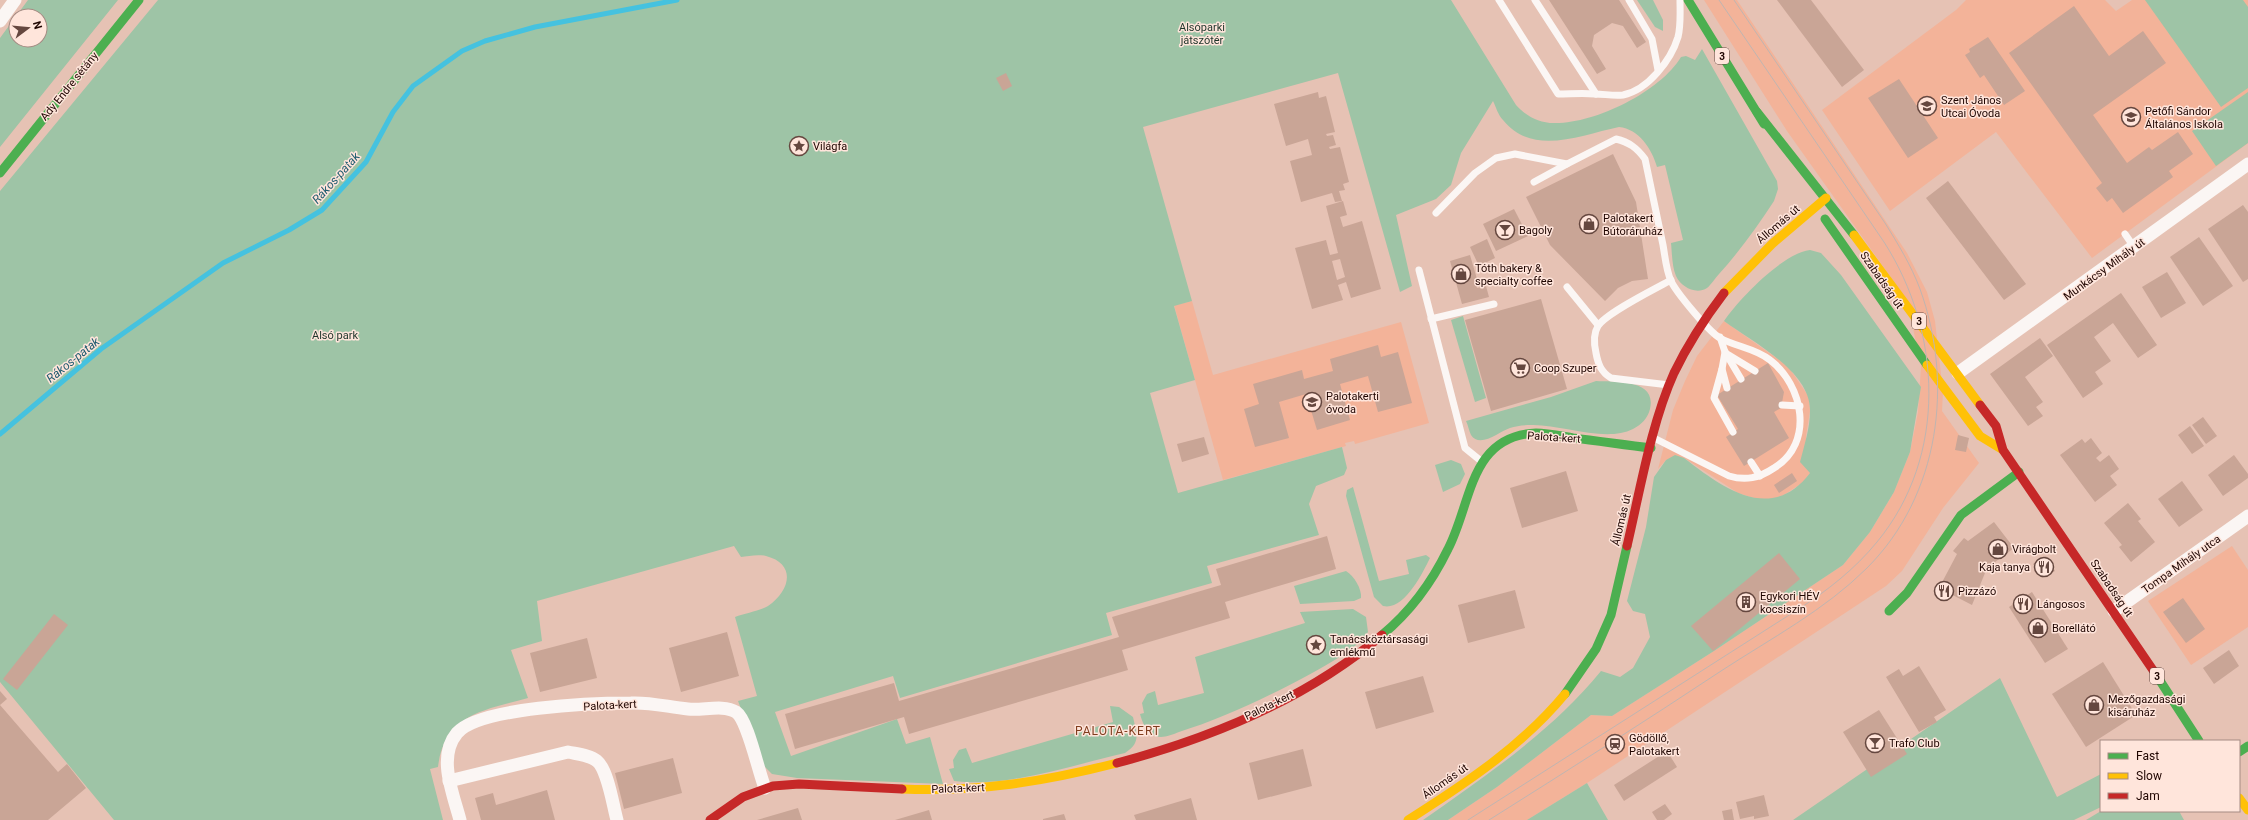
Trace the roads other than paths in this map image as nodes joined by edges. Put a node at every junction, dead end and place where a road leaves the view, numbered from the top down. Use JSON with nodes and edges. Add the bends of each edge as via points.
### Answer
{"nodes":[{"id":1,"x":15,"y":0,"type":"edge"},
{"id":2,"x":139,"y":0,"type":"edge"},
{"id":3,"x":1499,"y":0,"type":"edge"},
{"id":4,"x":1535,"y":0,"type":"edge"},
{"id":5,"x":1628,"y":0,"type":"edge"},
{"id":6,"x":1680,"y":0,"type":"edge"},
{"id":7,"x":1688,"y":0,"type":"edge"},
{"id":8,"x":0,"y":21,"type":"edge"},
{"id":9,"x":1658,"y":70,"type":"junction"},
{"id":10,"x":1596,"y":94,"type":"junction"},
{"id":11,"x":1757,"y":112,"type":"junction"},
{"id":12,"x":1567,"y":164,"type":"junction"},
{"id":13,"x":2248,"y":164,"type":"edge"},
{"id":14,"x":0,"y":173,"type":"edge"},
{"id":15,"x":1534,"y":182,"type":"dead end"},
{"id":16,"x":1803,"y":186,"type":"dead end"},
{"id":17,"x":1826,"y":198,"type":"junction"},
{"id":18,"x":1814,"y":203,"type":"junction"},
{"id":19,"x":1436,"y":213,"type":"dead end"},
{"id":20,"x":2125,"y":234,"type":"dead end"},
{"id":21,"x":2134,"y":247,"type":"junction"},
{"id":22,"x":1419,"y":270,"type":"dead end"},
{"id":23,"x":1670,"y":280,"type":"junction"},
{"id":24,"x":1567,"y":287,"type":"dead end"},
{"id":25,"x":1494,"y":304,"type":"dead end"},
{"id":26,"x":1431,"y":319,"type":"junction"},
{"id":27,"x":1702,"y":320,"type":"junction"},
{"id":28,"x":1598,"y":325,"type":"junction"},
{"id":29,"x":1720,"y":337,"type":"junction"},
{"id":30,"x":1725,"y":352,"type":"junction"},
{"id":31,"x":1722,"y":368,"type":"junction"},
{"id":32,"x":1755,"y":371,"type":"dead end"},
{"id":33,"x":1958,"y":373,"type":"junction"},
{"id":34,"x":1742,"y":380,"type":"dead end"},
{"id":35,"x":1669,"y":385,"type":"junction"},
{"id":36,"x":1727,"y":388,"type":"dead end"},
{"id":37,"x":1782,"y":405,"type":"dead end"},
{"id":38,"x":1800,"y":406,"type":"junction"},
{"id":39,"x":1734,"y":430,"type":"dead end"},
{"id":40,"x":1654,"y":438,"type":"junction"},
{"id":41,"x":1650,"y":448,"type":"junction"},
{"id":42,"x":2003,"y":450,"type":"junction"},
{"id":43,"x":1481,"y":461,"type":"junction"},
{"id":44,"x":1751,"y":462,"type":"dead end"},
{"id":45,"x":2019,"y":472,"type":"junction"},
{"id":46,"x":1760,"y":476,"type":"junction"},
{"id":47,"x":2248,"y":516,"type":"edge"},
{"id":48,"x":1889,"y":611,"type":"dead end"},
{"id":49,"x":2114,"y":611,"type":"junction"},
{"id":50,"x":2198,"y":740,"type":"edge"},
{"id":51,"x":449,"y":781,"type":"junction"},
{"id":52,"x":765,"y":788,"type":"junction"},
{"id":53,"x":2240,"y":799,"type":"edge"},
{"id":54,"x":2248,"y":810,"type":"edge"},
{"id":55,"x":460,"y":820,"type":"edge"},
{"id":56,"x":617,"y":820,"type":"edge"},
{"id":57,"x":710,"y":820,"type":"edge"},
{"id":58,"x":1408,"y":820,"type":"edge"}],
"edges":[{"from":1,"to":8,"type":"street"},
{"from":2,"to":14,"type":"main road","name":"Ady Endre sétány"},
{"from":3,"to":10,"type":"lane","via":[[1558,94]]},
{"from":4,"to":10,"type":"lane"},
{"from":5,"to":9,"type":"lane","via":[[1652,39]]},
{"from":6,"to":9,"type":"lane","via":[[1678,36],[1671,52]]},
{"from":7,"to":11,"type":"main road","name":"Szabadság út","number":"3"},
{"from":9,"to":10,"type":"lane","via":[[1649,81],[1636,90],[1622,95]]},
{"from":11,"to":16,"type":"main road","name":"Szabadság út","number":"3"},
{"from":11,"to":17,"type":"main road","name":"Szabadság út","number":"3"},
{"from":12,"to":15,"type":"lane"},
{"from":12,"to":19,"type":"lane","via":[[1515,154],[1496,158],[1475,173]]},
{"from":12,"to":23,"type":"lane","via":[[1616,139],[1627,142],[1638,150],[1644,159]]},
{"from":13,"to":21,"type":"street","name":"Munkácsy Mihály út"},
{"from":17,"to":18,"type":"main road","name":"Állomás út"},
{"from":17,"to":33,"type":"main road","name":"Szabadság út","number":"3"},
{"from":18,"to":27,"type":"main road","name":"Állomás út","via":[[1744,271]]},
{"from":18,"to":42,"type":"main road","name":"Szabadság út","number":"3","via":[[1929,368],[1980,436]]},
{"from":20,"to":21,"type":"lane"},
{"from":21,"to":33,"type":"street","name":"Munkácsy Mihály út"},
{"from":22,"to":26,"type":"lane"},
{"from":23,"to":27,"type":"lane"},
{"from":23,"to":28,"type":"lane","via":[[1611,314]]},
{"from":24,"to":28,"type":"lane"},
{"from":25,"to":26,"type":"lane"},
{"from":26,"to":43,"type":"lane","via":[[1465,448]]},
{"from":27,"to":29,"type":"lane"},
{"from":27,"to":35,"type":"main road","name":"Állomás út","via":[[1686,346]]},
{"from":28,"to":35,"type":"lane","via":[[1594,336],[1596,353],[1598,364],[1604,373],[1611,378]]},
{"from":29,"to":30,"type":"lane"},
{"from":29,"to":38,"type":"lane","via":[[1769,358],[1782,370]]},
{"from":30,"to":31,"type":"lane"},
{"from":30,"to":32,"type":"lane"},
{"from":30,"to":34,"type":"lane"},
{"from":31,"to":36,"type":"lane"},
{"from":31,"to":39,"type":"lane","via":[[1714,398]]},
{"from":33,"to":42,"type":"main road","name":"Szabadság út","number":"3","via":[[1996,426]]},
{"from":35,"to":40,"type":"main road","name":"Állomás út"},
{"from":37,"to":38,"type":"lane"},
{"from":38,"to":46,"type":"lane","via":[[1801,420],[1793,449],[1786,460]]},
{"from":40,"to":41,"type":"main road","name":"Állomás út"},
{"from":40,"to":46,"type":"lane","via":[[1729,476],[1745,480]]},
{"from":41,"to":43,"type":"main road","name":"Palota-kert","via":[[1564,436],[1529,434],[1498,443]]},
{"from":41,"to":58,"type":"main road","name":"Állomás út","via":[[1611,614],[1587,664],[1563,698],[1543,719],[1452,792]]},
{"from":42,"to":45,"type":"main road","name":"Szabadság út","number":"3"},
{"from":43,"to":52,"type":"main road","name":"Palota-kert","via":[[1447,553],[1436,573],[1388,630],[1345,665],[1320,681],[1225,726],[1120,762],[1007,786],[928,789],[792,785]]},
{"from":44,"to":46,"type":"lane"},
{"from":45,"to":48,"type":"main road","via":[[1961,515],[1908,593]]},
{"from":45,"to":49,"type":"main road","name":"Szabadság út","number":"3"},
{"from":47,"to":49,"type":"street","name":"Tompa Mihály utca"},
{"from":49,"to":50,"type":"main road","name":"Szabadság út","number":"3"},
{"from":51,"to":52,"type":"street","name":"Palota-kert","via":[[448,749],[457,733],[472,721],[504,713],[631,703],[688,709],[718,708],[736,712],[745,726]]},
{"from":51,"to":55,"type":"street","name":"Palota-kert"},
{"from":51,"to":56,"type":"street","via":[[568,752],[583,755],[598,761],[605,775]]},
{"from":52,"to":57,"type":"main road","name":"Palota-kert","via":[[746,795]]},
{"from":53,"to":54,"type":"main road"}]}
